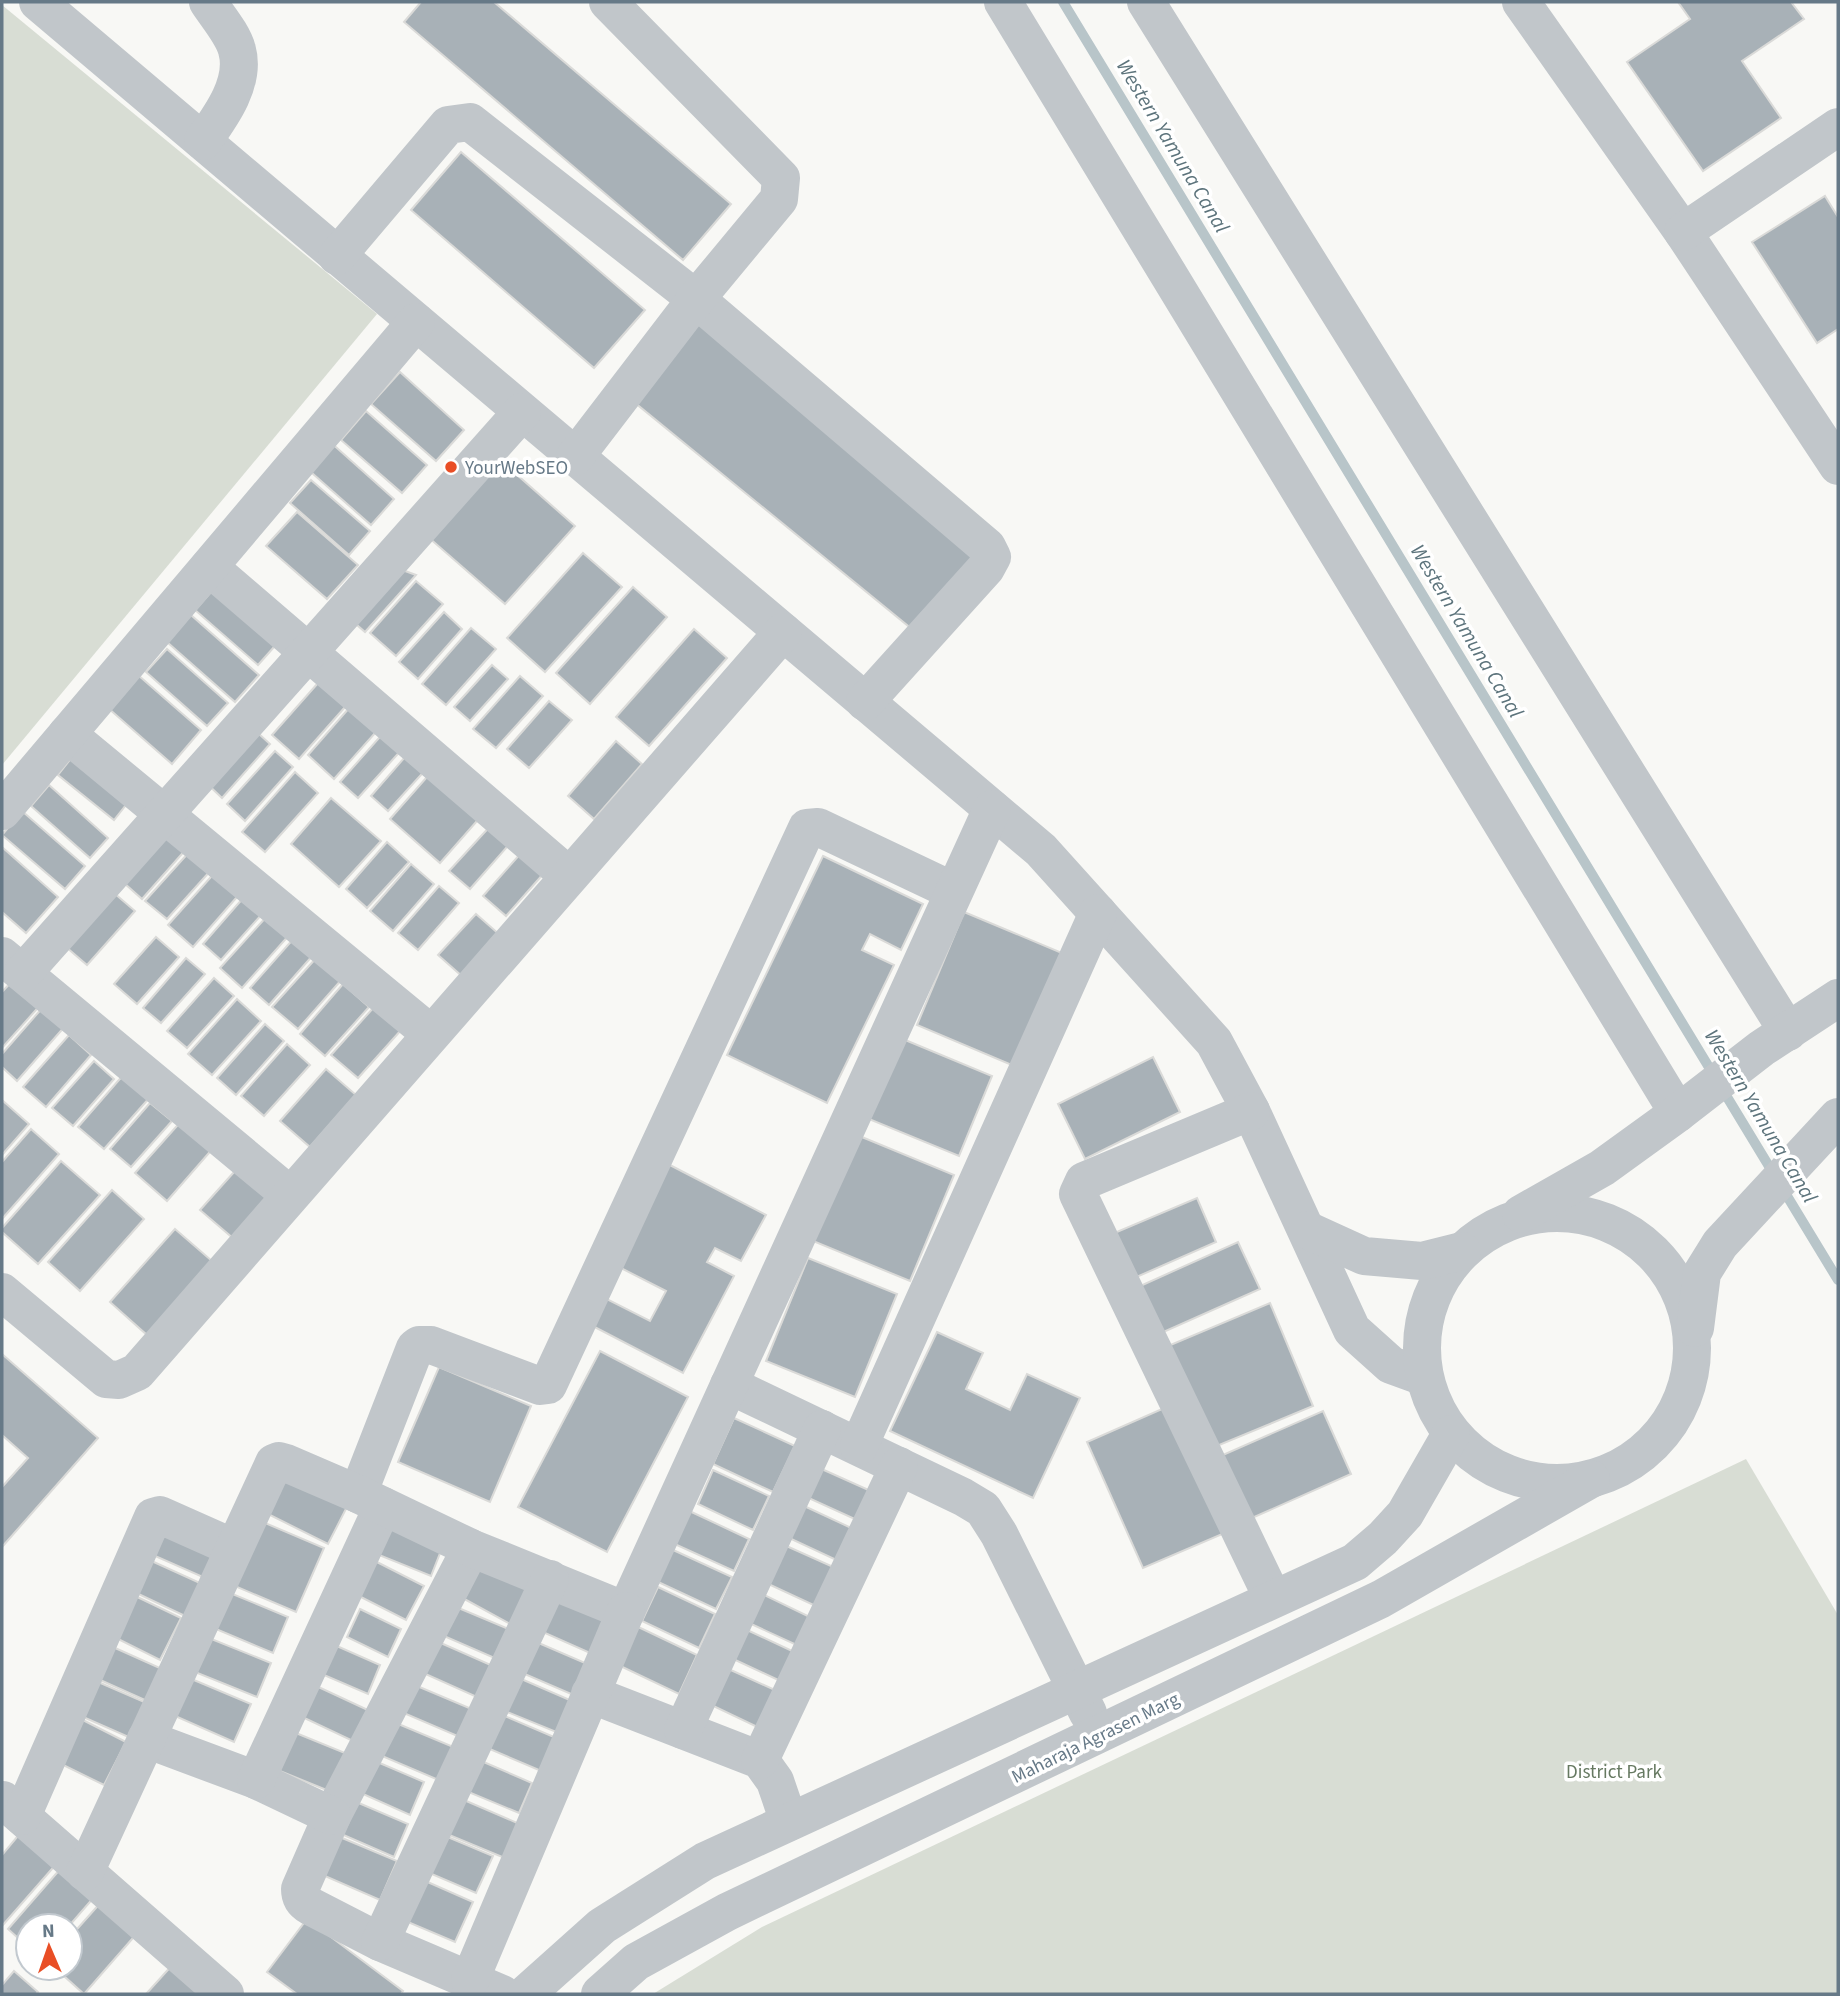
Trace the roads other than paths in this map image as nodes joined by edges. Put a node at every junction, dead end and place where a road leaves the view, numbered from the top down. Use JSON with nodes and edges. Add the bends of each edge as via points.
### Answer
{"nodes":[{"id":1,"x":38,"y":2,"type":"edge"},
{"id":2,"x":208,"y":2,"type":"edge"},
{"id":3,"x":608,"y":2,"type":"edge"},
{"id":4,"x":1003,"y":2,"type":"edge"},
{"id":5,"x":1146,"y":2,"type":"edge"},
{"id":6,"x":1521,"y":2,"type":"edge"},
{"id":7,"x":1838,"y":127,"type":"edge"},
{"id":8,"x":203,"y":141,"type":"junction"},
{"id":9,"x":1683,"y":232,"type":"junction"},
{"id":10,"x":337,"y":256,"type":"junction"},
{"id":11,"x":696,"y":299,"type":"junction"},
{"id":12,"x":416,"y":322,"type":"junction"},
{"id":13,"x":522,"y":412,"type":"junction"},
{"id":14,"x":575,"y":457,"type":"junction"},
{"id":15,"x":1838,"y":466,"type":"edge"},
{"id":16,"x":209,"y":567,"type":"junction"},
{"id":17,"x":782,"y":632,"type":"junction"},
{"id":18,"x":308,"y":652,"type":"junction"},
{"id":19,"x":866,"y":702,"type":"junction"},
{"id":20,"x":67,"y":734,"type":"junction"},
{"id":21,"x":992,"y":809,"type":"junction"},
{"id":22,"x":2,"y":811,"type":"edge"},
{"id":23,"x":163,"y":816,"type":"junction"},
{"id":24,"x":569,"y":876,"type":"junction"},
{"id":25,"x":953,"y":891,"type":"junction"},
{"id":26,"x":1098,"y":913,"type":"junction"},
{"id":27,"x":12,"y":965,"type":"edge"},
{"id":28,"x":1838,"y":998,"type":"edge"},
{"id":29,"x":431,"y":1034,"type":"junction"},
{"id":30,"x":1775,"y":1040,"type":"junction"},
{"id":31,"x":1251,"y":1111,"type":"junction"},
{"id":32,"x":1678,"y":1114,"type":"junction"},
{"id":33,"x":1838,"y":1117,"type":"edge"},
{"id":34,"x":290,"y":1195,"type":"junction"},
{"id":35,"x":1510,"y":1221,"type":"junction"},
{"id":36,"x":1307,"y":1230,"type":"junction"},
{"id":37,"x":1462,"y":1251,"type":"junction"},
{"id":38,"x":2,"y":1292,"type":"edge"},
{"id":39,"x":1693,"y":1345,"type":"junction"},
{"id":40,"x":1424,"y":1377,"type":"junction"},
{"id":41,"x":729,"y":1385,"type":"junction"},
{"id":42,"x":822,"y":1429,"type":"junction"},
{"id":43,"x":1451,"y":1434,"type":"junction"},
{"id":44,"x":859,"y":1446,"type":"junction"},
{"id":45,"x":899,"y":1466,"type":"junction"},
{"id":46,"x":1591,"y":1479,"type":"junction"},
{"id":47,"x":370,"y":1500,"type":"junction"},
{"id":48,"x":234,"y":1548,"type":"junction"},
{"id":49,"x":471,"y":1548,"type":"junction"},
{"id":50,"x":550,"y":1579,"type":"junction"},
{"id":51,"x":1273,"y":1600,"type":"junction"},
{"id":52,"x":626,"y":1611,"type":"junction"},
{"id":53,"x":1077,"y":1690,"type":"junction"},
{"id":54,"x":590,"y":1695,"type":"junction"},
{"id":55,"x":683,"y":1730,"type":"junction"},
{"id":56,"x":1098,"y":1735,"type":"junction"},
{"id":57,"x":146,"y":1739,"type":"junction"},
{"id":58,"x":760,"y":1760,"type":"junction"},
{"id":59,"x":256,"y":1780,"type":"junction"},
{"id":60,"x":8,"y":1806,"type":"edge"},
{"id":61,"x":332,"y":1816,"type":"junction"},
{"id":62,"x":789,"y":1822,"type":"junction"},
{"id":63,"x":85,"y":1872,"type":"junction"},
{"id":64,"x":380,"y":1942,"type":"junction"},
{"id":65,"x":486,"y":1987,"type":"edge"},
{"id":66,"x":225,"y":1994,"type":"edge"},
{"id":67,"x":526,"y":1994,"type":"edge"},
{"id":68,"x":600,"y":1994,"type":"edge"}],
"edges":[{"from":1,"to":8,"type":"street"},
{"from":2,"to":8,"type":"street","via":[[237,48],[239,72],[222,114]]},
{"from":3,"to":11,"type":"street","via":[[781,178],[779,199]]},
{"from":4,"to":32,"type":"street"},
{"from":5,"to":30,"type":"street"},
{"from":6,"to":9,"type":"street"},
{"from":7,"to":9,"type":"street"},
{"from":8,"to":10,"type":"street"},
{"from":9,"to":15,"type":"street"},
{"from":10,"to":11,"type":"street","via":[[448,125],[470,122]]},
{"from":10,"to":12,"type":"street"},
{"from":11,"to":14,"type":"street"},
{"from":11,"to":19,"type":"street","via":[[987,547],[992,557]]},
{"from":12,"to":13,"type":"street"},
{"from":12,"to":16,"type":"street"},
{"from":13,"to":14,"type":"street"},
{"from":13,"to":18,"type":"street"},
{"from":14,"to":17,"type":"street"},
{"from":16,"to":18,"type":"street"},
{"from":16,"to":20,"type":"street"},
{"from":17,"to":19,"type":"street"},
{"from":17,"to":24,"type":"street"},
{"from":18,"to":23,"type":"street"},
{"from":18,"to":24,"type":"street"},
{"from":19,"to":21,"type":"street"},
{"from":20,"to":22,"type":"street"},
{"from":20,"to":23,"type":"street"},
{"from":21,"to":25,"type":"street"},
{"from":21,"to":26,"type":"street","via":[[1041,850]]},
{"from":23,"to":27,"type":"street"},
{"from":23,"to":29,"type":"street"},
{"from":24,"to":29,"type":"street"},
{"from":25,"to":41,"type":"street"},
{"from":25,"to":47,"type":"street","via":[[818,827],[807,828],[548,1385],[540,1386],[431,1345],[419,1345]]},
{"from":26,"to":31,"type":"street","via":[[1214,1042]]},
{"from":26,"to":44,"type":"street"},
{"from":27,"to":34,"type":"street"},
{"from":28,"to":30,"type":"street"},
{"from":29,"to":34,"type":"street"},
{"from":30,"to":32,"type":"street"},
{"from":31,"to":36,"type":"street"},
{"from":31,"to":51,"type":"street","via":[[1084,1181],[1078,1194]]},
{"from":32,"to":35,"type":"street","via":[[1601,1168]]},
{"from":33,"to":39,"type":"street","via":[[1720,1244],[1702,1273]]},
{"from":34,"to":38,"type":"street","via":[[137,1372],[119,1380],[106,1379]]},
{"from":35,"to":37,"type":"street"},
{"from":35,"to":39,"type":"street","via":[[1553,1213],[1595,1218],[1634,1237],[1665,1266],[1686,1303]]},
{"from":36,"to":37,"type":"street","via":[[1364,1256],[1422,1261]]},
{"from":36,"to":40,"type":"street","via":[[1352,1330],[1391,1365]]},
{"from":37,"to":40,"type":"street","via":[[1435,1288],[1422,1332]]},
{"from":39,"to":46,"type":"street","via":[[1686,1390],[1666,1430],[1633,1461]]},
{"from":40,"to":43,"type":"street","via":[[1434,1407]]},
{"from":41,"to":42,"type":"street"},
{"from":41,"to":52,"type":"street"},
{"from":42,"to":44,"type":"street"},
{"from":42,"to":55,"type":"street"},
{"from":43,"to":46,"type":"street","via":[[1480,1461],[1515,1478],[1553,1484]]},
{"from":43,"to":51,"type":"street","via":[[1405,1514],[1383,1538],[1355,1562]]},
{"from":44,"to":45,"type":"street"},
{"from":45,"to":53,"type":"street","via":[[982,1509]]},
{"from":45,"to":58,"type":"street"},
{"from":46,"to":56,"type":"street","name":"Maharaja Agrasen Marg","via":[[1381,1600]]},
{"from":47,"to":48,"type":"street","via":[[279,1461],[274,1463]]},
{"from":47,"to":49,"type":"street"},
{"from":47,"to":59,"type":"street"},
{"from":48,"to":57,"type":"street"},
{"from":48,"to":60,"type":"street","via":[[160,1515],[153,1517]]},
{"from":49,"to":50,"type":"street"},
{"from":49,"to":61,"type":"street"},
{"from":50,"to":52,"type":"street"},
{"from":50,"to":64,"type":"street"},
{"from":51,"to":53,"type":"street"},
{"from":52,"to":54,"type":"street"},
{"from":53,"to":56,"type":"street"},
{"from":53,"to":62,"type":"street"},
{"from":54,"to":55,"type":"street"},
{"from":54,"to":65,"type":"street"},
{"from":55,"to":58,"type":"street"},
{"from":56,"to":68,"type":"street","name":"Maharaja Agrasen Marg","via":[[727,1912],[636,1962]]},
{"from":57,"to":59,"type":"street"},
{"from":57,"to":63,"type":"street"},
{"from":58,"to":62,"type":"street","via":[[775,1781]]},
{"from":59,"to":61,"type":"street"},
{"from":60,"to":63,"type":"street"},
{"from":61,"to":64,"type":"street","via":[[300,1895],[304,1903]]},
{"from":62,"to":67,"type":"street","via":[[705,1861],[602,1926]]},
{"from":63,"to":66,"type":"street"},
{"from":64,"to":65,"type":"street"}]}
